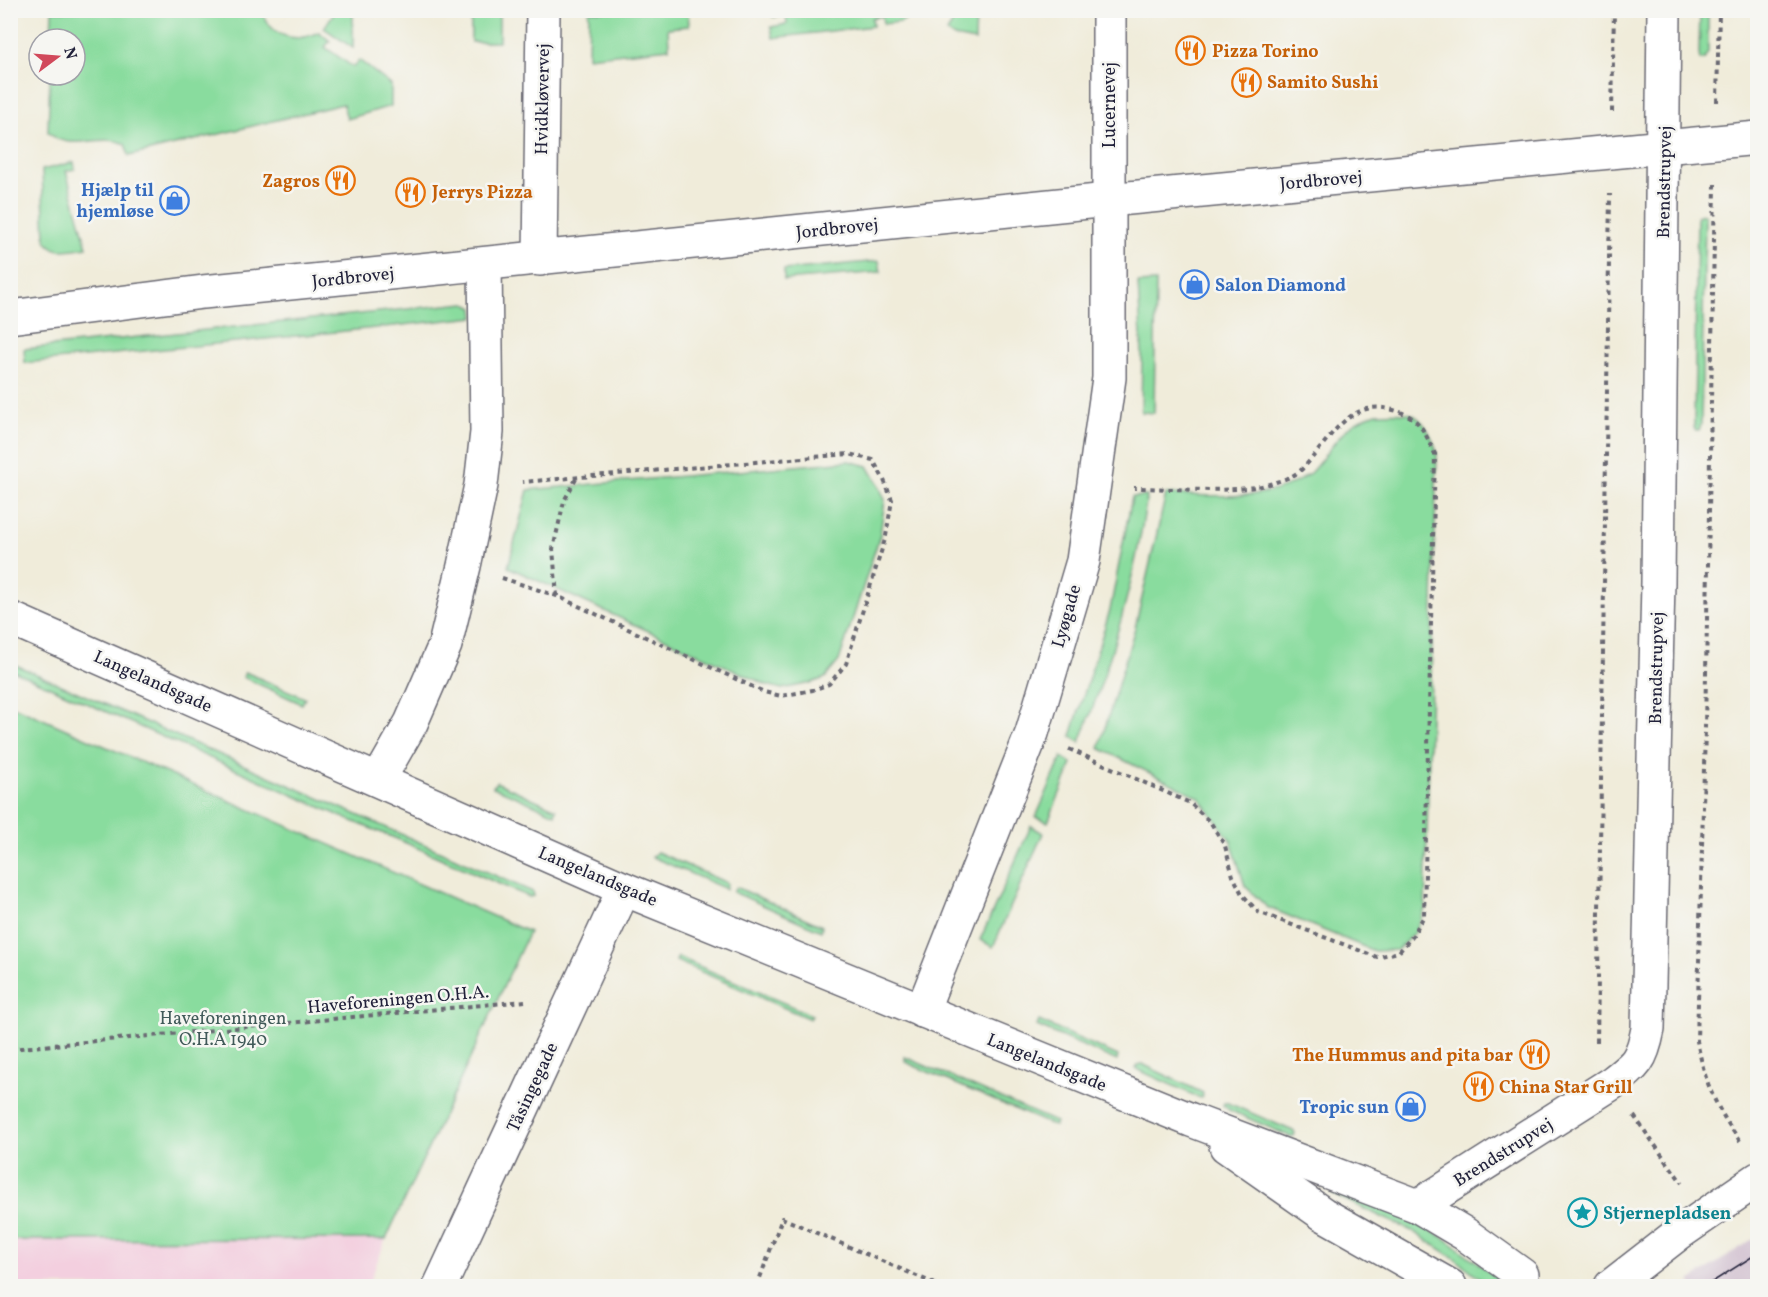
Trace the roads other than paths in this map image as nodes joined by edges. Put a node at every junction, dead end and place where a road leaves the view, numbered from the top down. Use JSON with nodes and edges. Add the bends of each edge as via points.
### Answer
{"nodes":[{"id":1,"x":543,"y":10,"type":"edge"},
{"id":2,"x":1109,"y":10,"type":"edge"},
{"id":3,"x":1664,"y":10,"type":"edge"},
{"id":4,"x":1758,"y":138,"type":"edge"},
{"id":5,"x":1664,"y":147,"type":"junction"},
{"id":6,"x":1108,"y":200,"type":"junction"},
{"id":7,"x":540,"y":259,"type":"junction"},
{"id":8,"x":485,"y":264,"type":"junction"},
{"id":9,"x":10,"y":317,"type":"edge"},
{"id":10,"x":10,"y":618,"type":"edge"},
{"id":11,"x":379,"y":779,"type":"junction"},
{"id":12,"x":624,"y":889,"type":"junction"},
{"id":13,"x":922,"y":1011,"type":"junction"},
{"id":14,"x":1191,"y":1120,"type":"junction"},
{"id":15,"x":1758,"y":1179,"type":"edge"},
{"id":16,"x":1418,"y":1206,"type":"junction"},
{"id":17,"x":1522,"y":1275,"type":"dead end"},
{"id":18,"x":440,"y":1287,"type":"edge"},
{"id":19,"x":1450,"y":1287,"type":"edge"},
{"id":20,"x":1611,"y":1287,"type":"edge"}],
"edges":[{"from":1,"to":7,"type":"street","name":"Hvidkløvervej"},
{"from":2,"to":6,"type":"street","name":"Lucernevej"},
{"from":3,"to":5,"type":"street","name":"Brendstrupvej"},
{"from":4,"to":5,"type":"street","name":"Jordbrovej"},
{"from":5,"to":6,"type":"street","name":"Jordbrovej"},
{"from":5,"to":16,"type":"street","name":"Brendstrupvej","via":[[1659,570],[1648,1029],[1643,1052],[1630,1070],[1612,1083]]},
{"from":6,"to":7,"type":"street","name":"Jordbrovej"},
{"from":6,"to":13,"type":"street","name":"Lyøgade","via":[[1109,378],[1083,561],[1032,733]]},
{"from":7,"to":8,"type":"street","name":"Jordbrovej"},
{"from":8,"to":9,"type":"street","name":"Jordbrovej","via":[[203,292]]},
{"from":8,"to":11,"type":"street","via":[[487,432],[481,485],[445,645],[411,723]]},
{"from":10,"to":11,"type":"street","name":"Langelandsgade"},
{"from":11,"to":12,"type":"street","name":"Langelandsgade"},
{"from":12,"to":13,"type":"street","name":"Langelandsgade"},
{"from":12,"to":18,"type":"street","name":"Tåsingegade"},
{"from":13,"to":14,"type":"street","name":"Langelandsgade"},
{"from":14,"to":16,"type":"street","name":"Langelandsgade"},
{"from":14,"to":19,"type":"street","name":"Langelandsgade","via":[[1323,1214]]},
{"from":15,"to":20,"type":"street"},
{"from":16,"to":17,"type":"street","name":"Langelandsgade"}]}
